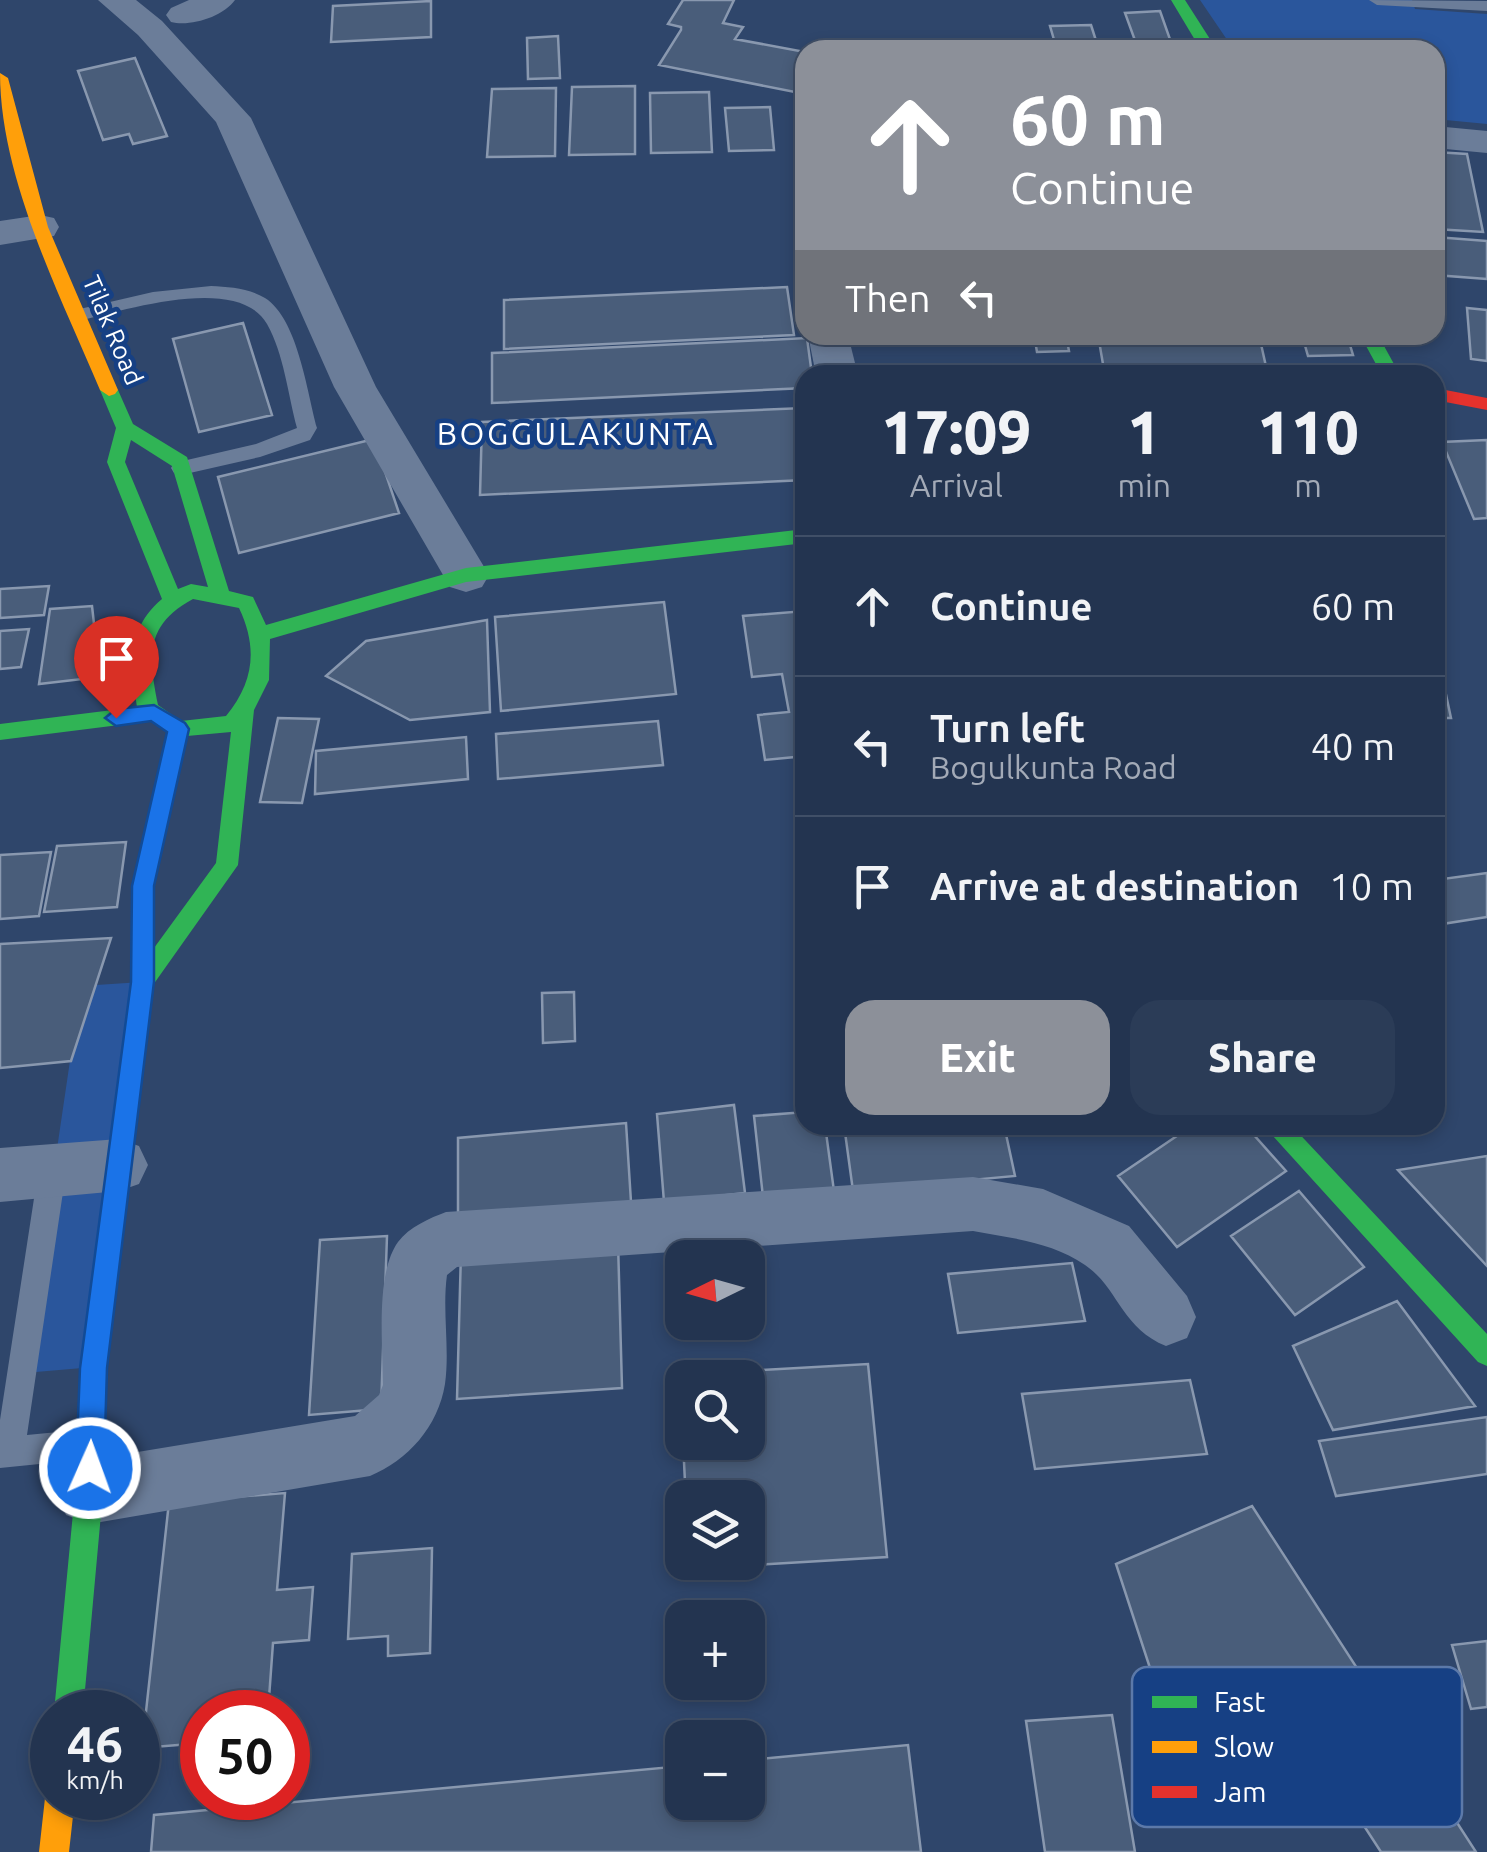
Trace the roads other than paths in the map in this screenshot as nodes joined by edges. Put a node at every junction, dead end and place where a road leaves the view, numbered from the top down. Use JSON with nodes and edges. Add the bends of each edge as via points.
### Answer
{"nodes":[{"id":1,"x":115,"y":0,"type":"edge"},
{"id":2,"x":218,"y":0,"type":"edge"},
{"id":3,"x":1178,"y":0,"type":"edge"},
{"id":4,"x":1377,"y":0,"type":"edge"},
{"id":5,"x":1487,"y":6,"type":"edge"},
{"id":6,"x":183,"y":15,"type":"dead end"},
{"id":7,"x":1203,"y":40,"type":"edge"},
{"id":8,"x":1,"y":89,"type":"edge"},
{"id":9,"x":1445,"y":139,"type":"edge"},
{"id":10,"x":1487,"y":142,"type":"edge"},
{"id":11,"x":40,"y":226,"type":"junction"},
{"id":12,"x":0,"y":233,"type":"edge"},
{"id":13,"x":78,"y":315,"type":"junction"},
{"id":14,"x":1445,"y":396,"type":"edge"},
{"id":15,"x":1487,"y":404,"type":"edge"},
{"id":16,"x":125,"y":428,"type":"junction"},
{"id":17,"x":182,"y":468,"type":"junction"},
{"id":18,"x":795,"y":537,"type":"edge"},
{"id":19,"x":466,"y":575,"type":"junction"},
{"id":20,"x":358,"y":582,"type":"dead end"},
{"id":21,"x":424,"y":584,"type":"junction"},
{"id":22,"x":220,"y":596,"type":"junction"},
{"id":23,"x":172,"y":598,"type":"junction"},
{"id":24,"x":264,"y":634,"type":"junction"},
{"id":25,"x":35,"y":704,"type":"dead end"},
{"id":26,"x":244,"y":711,"type":"junction"},
{"id":27,"x":154,"y":713,"type":"junction"},
{"id":28,"x":0,"y":716,"type":"edge"},
{"id":29,"x":178,"y":729,"type":"junction"},
{"id":30,"x":0,"y":732,"type":"edge"},
{"id":31,"x":142,"y":982,"type":"junction"},
{"id":32,"x":1283,"y":1135,"type":"edge"},
{"id":33,"x":118,"y":1176,"type":"junction"},
{"id":34,"x":25,"y":1184,"type":"edge"},
{"id":35,"x":0,"y":1196,"type":"edge"},
{"id":36,"x":1166,"y":1317,"type":"dead end"},
{"id":37,"x":1487,"y":1353,"type":"edge"},
{"id":38,"x":5,"y":1453,"type":"edge"},
{"id":39,"x":90,"y":1468,"type":"junction"},
{"id":40,"x":70,"y":1690,"type":"edge"},
{"id":41,"x":58,"y":1820,"type":"edge"},
{"id":42,"x":54,"y":1852,"type":"edge"}],
"edges":[{"from":1,"to":19,"type":"street","via":[[233,118],[355,387]]},
{"from":2,"to":6,"type":"street"},
{"from":3,"to":7,"type":"main road"},
{"from":4,"to":5,"type":"lane"},
{"from":8,"to":11,"type":"main road","name":"Tilak Road"},
{"from":9,"to":10,"type":"street"},
{"from":11,"to":12,"type":"street"},
{"from":11,"to":13,"type":"main road","name":"Tilak Road"},
{"from":13,"to":16,"type":"main road","name":"Tilak Road"},
{"from":13,"to":17,"type":"lane","via":[[192,292],[232,292],[258,301],[274,317],[307,428],[303,435]]},
{"from":14,"to":15,"type":"main road"},
{"from":16,"to":17,"type":"main road"},
{"from":16,"to":23,"type":"main road","name":"Tilak Road","via":[[116,462]]},
{"from":17,"to":22,"type":"main road"},
{"from":18,"to":19,"type":"main road"},
{"from":19,"to":21,"type":"main road"},
{"from":20,"to":21,"type":"main road"},
{"from":21,"to":24,"type":"main road"},
{"from":22,"to":23,"type":"main road","via":[[192,591]]},
{"from":22,"to":24,"type":"main road","via":[[256,600]]},
{"from":23,"to":27,"type":"main road","via":[[146,626],[132,672]]},
{"from":24,"to":26,"type":"main road","via":[[266,662],[256,698]]},
{"from":25,"to":28,"type":"main road"},
{"from":26,"to":29,"type":"main road","via":[[232,724]]},
{"from":26,"to":31,"type":"main road","via":[[228,865]]},
{"from":27,"to":29,"type":"main road"},
{"from":27,"to":30,"type":"main road"},
{"from":29,"to":31,"type":"main road","via":[[143,886]]},
{"from":31,"to":33,"type":"main road"},
{"from":32,"to":37,"type":"main road"},
{"from":33,"to":34,"type":"street"},
{"from":33,"to":39,"type":"main road","via":[[94,1368]]},
{"from":34,"to":35,"type":"lane"},
{"from":34,"to":38,"type":"lane"},
{"from":36,"to":39,"type":"street","via":[[1108,1246],[1043,1216],[973,1204],[446,1240],[420,1260],[414,1386],[401,1418],[370,1445]]},
{"from":38,"to":39,"type":"lane"},
{"from":39,"to":40,"type":"main road"},
{"from":41,"to":42,"type":"main road"}]}
